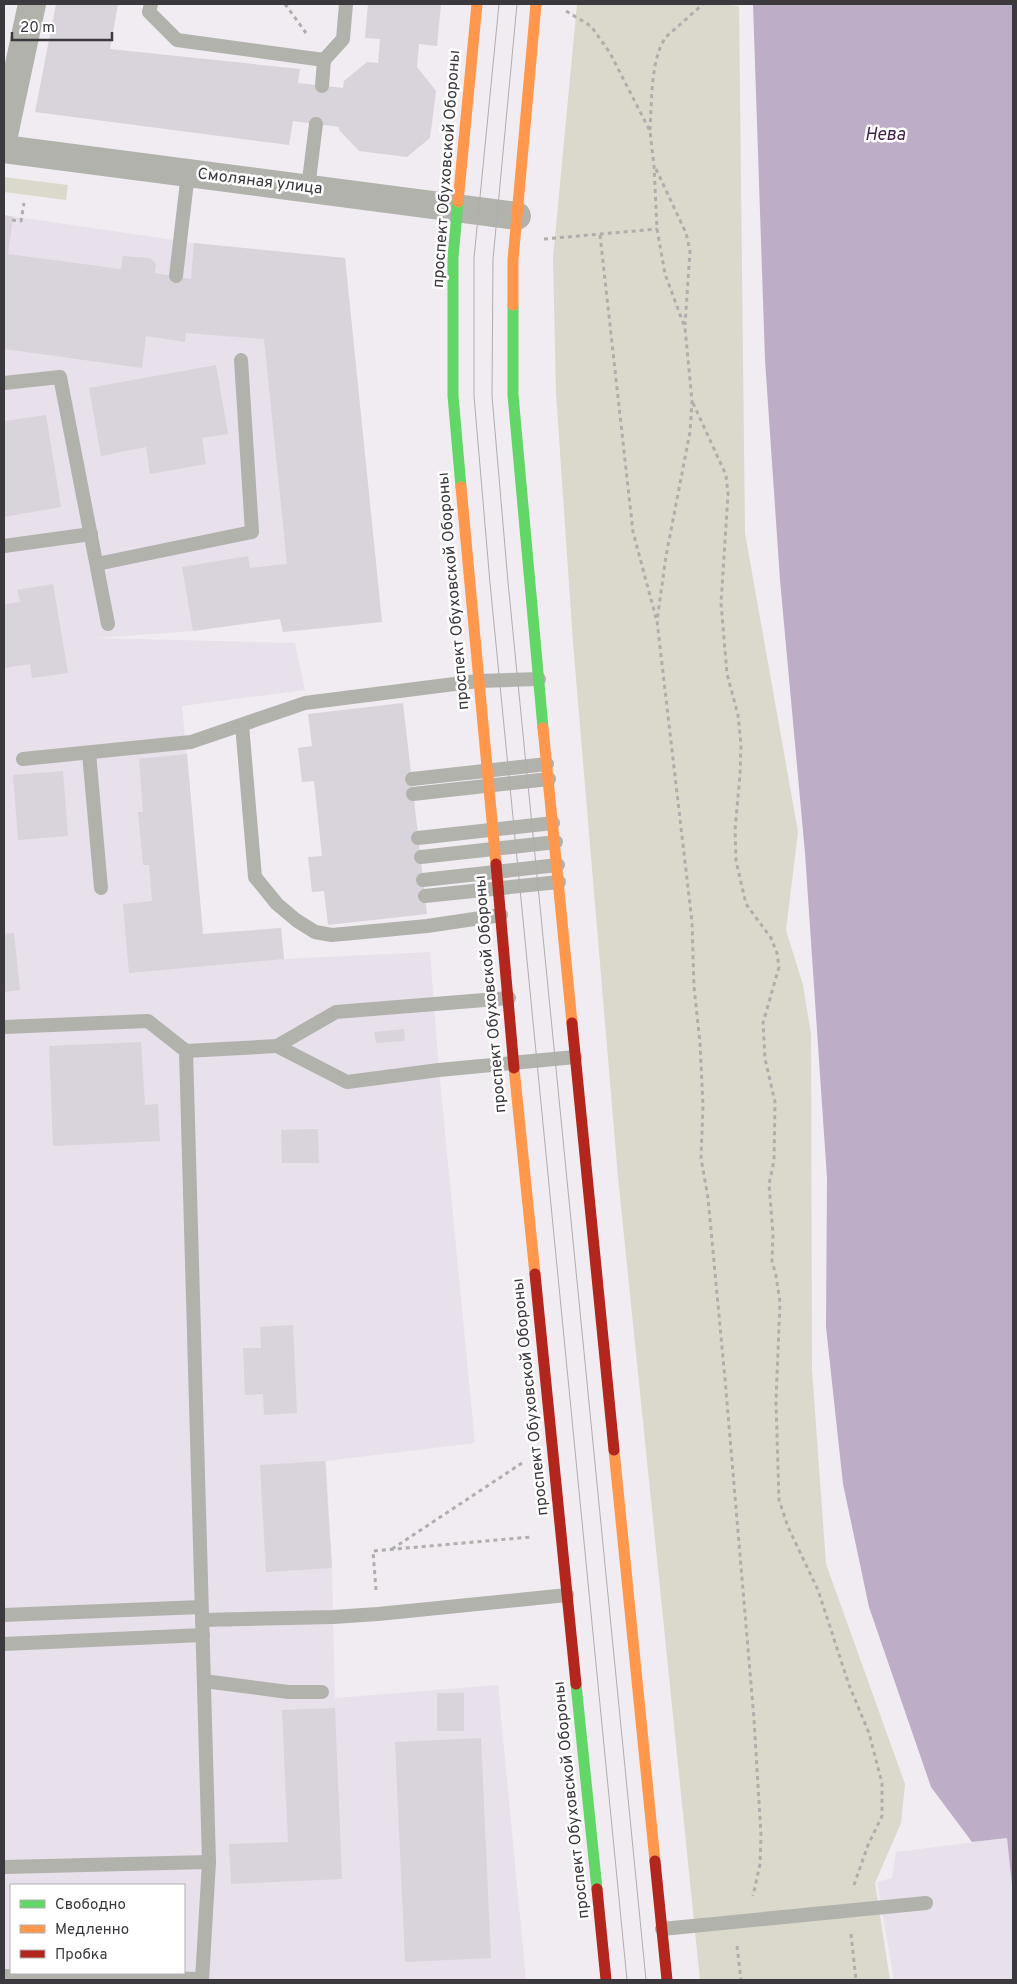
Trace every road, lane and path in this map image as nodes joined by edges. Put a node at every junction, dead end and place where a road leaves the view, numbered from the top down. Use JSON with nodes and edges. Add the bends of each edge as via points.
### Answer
{"nodes":[{"id":1,"x":32,"y":4,"type":"edge"},
{"id":2,"x":150,"y":4,"type":"edge"},
{"id":3,"x":346,"y":4,"type":"edge"},
{"id":4,"x":477,"y":4,"type":"edge"},
{"id":5,"x":536,"y":4,"type":"edge"},
{"id":6,"x":703,"y":4,"type":"edge"},
{"id":7,"x":564,"y":10,"type":"dead end"},
{"id":8,"x":324,"y":60,"type":"junction"},
{"id":9,"x":322,"y":86,"type":"dead end"},
{"id":10,"x":316,"y":124,"type":"dead end"},
{"id":11,"x":650,"y":131,"type":"junction"},
{"id":12,"x":4,"y":135,"type":"edge"},
{"id":13,"x":4,"y":149,"type":"edge"},
{"id":14,"x":654,"y":166,"type":"junction"},
{"id":15,"x":188,"y":173,"type":"junction"},
{"id":16,"x":308,"y":188,"type":"junction"},
{"id":17,"x":24,"y":204,"type":"dead end"},
{"id":18,"x":457,"y":207,"type":"junction"},
{"id":19,"x":517,"y":216,"type":"junction"},
{"id":20,"x":12,"y":220,"type":"dead end"},
{"id":21,"x":657,"y":229,"type":"junction"},
{"id":22,"x":600,"y":235,"type":"junction"},
{"id":23,"x":541,"y":239,"type":"dead end"},
{"id":24,"x":176,"y":276,"type":"dead end"},
{"id":25,"x":685,"y":328,"type":"junction"},
{"id":26,"x":240,"y":360,"type":"dead end"},
{"id":27,"x":4,"y":383,"type":"edge"},
{"id":28,"x":692,"y":401,"type":"junction"},
{"id":29,"x":91,"y":534,"type":"junction"},
{"id":30,"x":4,"y":546,"type":"edge"},
{"id":31,"x":97,"y":564,"type":"junction"},
{"id":32,"x":657,"y":621,"type":"junction"},
{"id":33,"x":108,"y":624,"type":"dead end"},
{"id":34,"x":539,"y":679,"type":"junction"},
{"id":35,"x":478,"y":681,"type":"junction"},
{"id":36,"x":242,"y":725,"type":"junction"},
{"id":37,"x":89,"y":753,"type":"junction"},
{"id":38,"x":23,"y":759,"type":"dead end"},
{"id":39,"x":547,"y":764,"type":"junction"},
{"id":40,"x":487,"y":771,"type":"junction"},
{"id":41,"x":412,"y":779,"type":"dead end"},
{"id":42,"x":549,"y":779,"type":"junction"},
{"id":43,"x":488,"y":786,"type":"junction"},
{"id":44,"x":413,"y":794,"type":"dead end"},
{"id":45,"x":553,"y":823,"type":"junction"},
{"id":46,"x":493,"y":830,"type":"junction"},
{"id":47,"x":418,"y":838,"type":"dead end"},
{"id":48,"x":556,"y":842,"type":"junction"},
{"id":49,"x":494,"y":849,"type":"junction"},
{"id":50,"x":420,"y":857,"type":"dead end"},
{"id":51,"x":558,"y":864,"type":"junction"},
{"id":52,"x":497,"y":872,"type":"junction"},
{"id":53,"x":423,"y":880,"type":"dead end"},
{"id":54,"x":559,"y":882,"type":"junction"},
{"id":55,"x":101,"y":888,"type":"dead end"},
{"id":56,"x":498,"y":888,"type":"junction"},
{"id":57,"x":425,"y":896,"type":"dead end"},
{"id":58,"x":501,"y":915,"type":"junction"},
{"id":59,"x":509,"y":998,"type":"junction"},
{"id":60,"x":4,"y":1027,"type":"edge"},
{"id":61,"x":277,"y":1046,"type":"junction"},
{"id":62,"x":186,"y":1050,"type":"junction"},
{"id":63,"x":575,"y":1058,"type":"junction"},
{"id":64,"x":514,"y":1063,"type":"junction"},
{"id":65,"x":523,"y":1463,"type":"dead end"},
{"id":66,"x":538,"y":1536,"type":"dead end"},
{"id":67,"x":391,"y":1549,"type":"junction"},
{"id":68,"x":567,"y":1595,"type":"junction"},
{"id":69,"x":202,"y":1613,"type":"junction"},
{"id":70,"x":378,"y":1614,"type":"junction"},
{"id":71,"x":4,"y":1615,"type":"edge"},
{"id":72,"x":203,"y":1635,"type":"junction"},
{"id":73,"x":4,"y":1644,"type":"edge"},
{"id":74,"x":204,"y":1681,"type":"junction"},
{"id":75,"x":322,"y":1692,"type":"dead end"},
{"id":76,"x":209,"y":1862,"type":"junction"},
{"id":77,"x":4,"y":1867,"type":"edge"},
{"id":78,"x":926,"y":1903,"type":"dead end"},
{"id":79,"x":850,"y":1910,"type":"junction"},
{"id":80,"x":749,"y":1920,"type":"junction"},
{"id":81,"x":734,"y":1922,"type":"junction"},
{"id":82,"x":662,"y":1929,"type":"junction"},
{"id":83,"x":4,"y":1976,"type":"edge"},
{"id":84,"x":202,"y":1980,"type":"edge"},
{"id":85,"x":606,"y":1980,"type":"edge"},
{"id":86,"x":667,"y":1980,"type":"edge"},
{"id":87,"x":741,"y":1980,"type":"edge"},
{"id":88,"x":856,"y":1980,"type":"edge"}],
"edges":[{"from":1,"to":12,"type":"street"},
{"from":2,"to":8,"type":"lane","via":[[149,12],[176,40]]},
{"from":3,"to":8,"type":"lane","via":[[343,38]]},
{"from":4,"to":18,"type":"main road","name":"проспект Обуховской Обороны"},
{"from":5,"to":19,"type":"main road"},
{"from":6,"to":11,"type":"path","via":[[662,43],[656,63]]},
{"from":7,"to":11,"type":"path","via":[[591,26]]},
{"from":8,"to":9,"type":"lane"},
{"from":10,"to":16,"type":"lane"},
{"from":11,"to":14,"type":"path"},
{"from":13,"to":15,"type":"street","name":"Смоляная улица"},
{"from":14,"to":21,"type":"path"},
{"from":14,"to":25,"type":"path","via":[[686,233],[690,252]]},
{"from":15,"to":16,"type":"street","name":"Смоляная улица"},
{"from":15,"to":24,"type":"lane"},
{"from":16,"to":18,"type":"street","name":"Смоляная улица"},
{"from":17,"to":20,"type":"path","via":[[21,221]]},
{"from":18,"to":19,"type":"street","name":"Смоляная улица"},
{"from":18,"to":35,"type":"main road","name":"проспект Обуховской Обороны","via":[[453,257],[454,396]]},
{"from":19,"to":34,"type":"main road","via":[[513,260],[513,395]]},
{"from":21,"to":22,"type":"path"},
{"from":21,"to":25,"type":"path","via":[[665,274]]},
{"from":22,"to":23,"type":"path"},
{"from":22,"to":32,"type":"path","via":[[633,532]]},
{"from":25,"to":28,"type":"path"},
{"from":26,"to":31,"type":"lane","via":[[252,532]]},
{"from":27,"to":29,"type":"lane","via":[[60,377]]},
{"from":28,"to":32,"type":"path","via":[[690,432]]},
{"from":28,"to":79,"type":"path","via":[[726,475],[728,494],[721,604],[727,674],[738,715],[741,744],[735,820],[736,861],[746,904],[771,938],[779,967],[763,1030],[765,1059],[775,1102],[774,1160],[769,1184],[772,1261],[780,1302],[776,1400],[779,1500],[818,1590],[849,1685],[869,1733],[882,1783],[882,1816],[855,1879]]},
{"from":29,"to":30,"type":"lane"},
{"from":29,"to":31,"type":"lane"},
{"from":31,"to":33,"type":"lane"},
{"from":32,"to":80,"type":"path","via":[[692,922],[703,1106],[701,1158],[708,1198],[724,1369],[759,1785],[760,1864]]},
{"from":34,"to":35,"type":"lane"},
{"from":34,"to":39,"type":"main road"},
{"from":35,"to":36,"type":"lane","via":[[306,703]]},
{"from":35,"to":40,"type":"main road","name":"проспект Обуховской Обороны"},
{"from":36,"to":37,"type":"lane","via":[[190,742]]},
{"from":36,"to":58,"type":"lane","via":[[255,877],[277,904],[296,920],[315,932],[332,935]]},
{"from":37,"to":38,"type":"lane"},
{"from":37,"to":55,"type":"lane"},
{"from":39,"to":40,"type":"lane"},
{"from":39,"to":42,"type":"main road"},
{"from":40,"to":41,"type":"lane"},
{"from":40,"to":43,"type":"main road","name":"проспект Обуховской Обороны"},
{"from":42,"to":43,"type":"lane"},
{"from":42,"to":45,"type":"main road"},
{"from":43,"to":44,"type":"lane"},
{"from":43,"to":46,"type":"main road","name":"проспект Обуховской Обороны"},
{"from":45,"to":46,"type":"lane"},
{"from":45,"to":48,"type":"main road"},
{"from":46,"to":47,"type":"lane"},
{"from":46,"to":49,"type":"main road","name":"проспект Обуховской Обороны"},
{"from":48,"to":49,"type":"lane"},
{"from":48,"to":51,"type":"main road"},
{"from":49,"to":50,"type":"lane"},
{"from":49,"to":52,"type":"main road","name":"проспект Обуховской Обороны"},
{"from":51,"to":52,"type":"lane"},
{"from":51,"to":54,"type":"main road"},
{"from":52,"to":53,"type":"lane"},
{"from":52,"to":56,"type":"main road","name":"проспект Обуховской Обороны"},
{"from":54,"to":56,"type":"lane"},
{"from":54,"to":63,"type":"main road"},
{"from":56,"to":57,"type":"lane"},
{"from":56,"to":58,"type":"main road","name":"проспект Обуховской Обороны"},
{"from":58,"to":59,"type":"main road","name":"проспект Обуховской Обороны"},
{"from":59,"to":61,"type":"lane","via":[[336,1012]]},
{"from":59,"to":64,"type":"main road","name":"проспект Обуховской Обороны"},
{"from":60,"to":62,"type":"lane","via":[[148,1021]]},
{"from":61,"to":62,"type":"lane"},
{"from":61,"to":64,"type":"lane","via":[[347,1082]]},
{"from":62,"to":69,"type":"lane"},
{"from":63,"to":64,"type":"lane"},
{"from":63,"to":82,"type":"main road"},
{"from":64,"to":68,"type":"main road","name":"проспект Обуховской Обороны"},
{"from":65,"to":67,"type":"path"},
{"from":66,"to":67,"type":"path"},
{"from":67,"to":70,"type":"path","via":[[373,1550]]},
{"from":68,"to":70,"type":"lane"},
{"from":68,"to":85,"type":"main road","name":"проспект Обуховской Обороны"},
{"from":69,"to":70,"type":"lane","via":[[333,1617]]},
{"from":69,"to":71,"type":"lane"},
{"from":69,"to":72,"type":"lane"},
{"from":72,"to":73,"type":"lane"},
{"from":72,"to":74,"type":"lane"},
{"from":74,"to":75,"type":"lane","via":[[288,1692]]},
{"from":74,"to":76,"type":"lane"},
{"from":76,"to":77,"type":"lane"},
{"from":76,"to":84,"type":"lane"},
{"from":78,"to":79,"type":"lane"},
{"from":79,"to":80,"type":"lane"},
{"from":79,"to":88,"type":"path"},
{"from":80,"to":81,"type":"lane"},
{"from":81,"to":82,"type":"lane"},
{"from":81,"to":87,"type":"path"},
{"from":82,"to":86,"type":"main road"},
{"from":83,"to":84,"type":"lane"}]}
